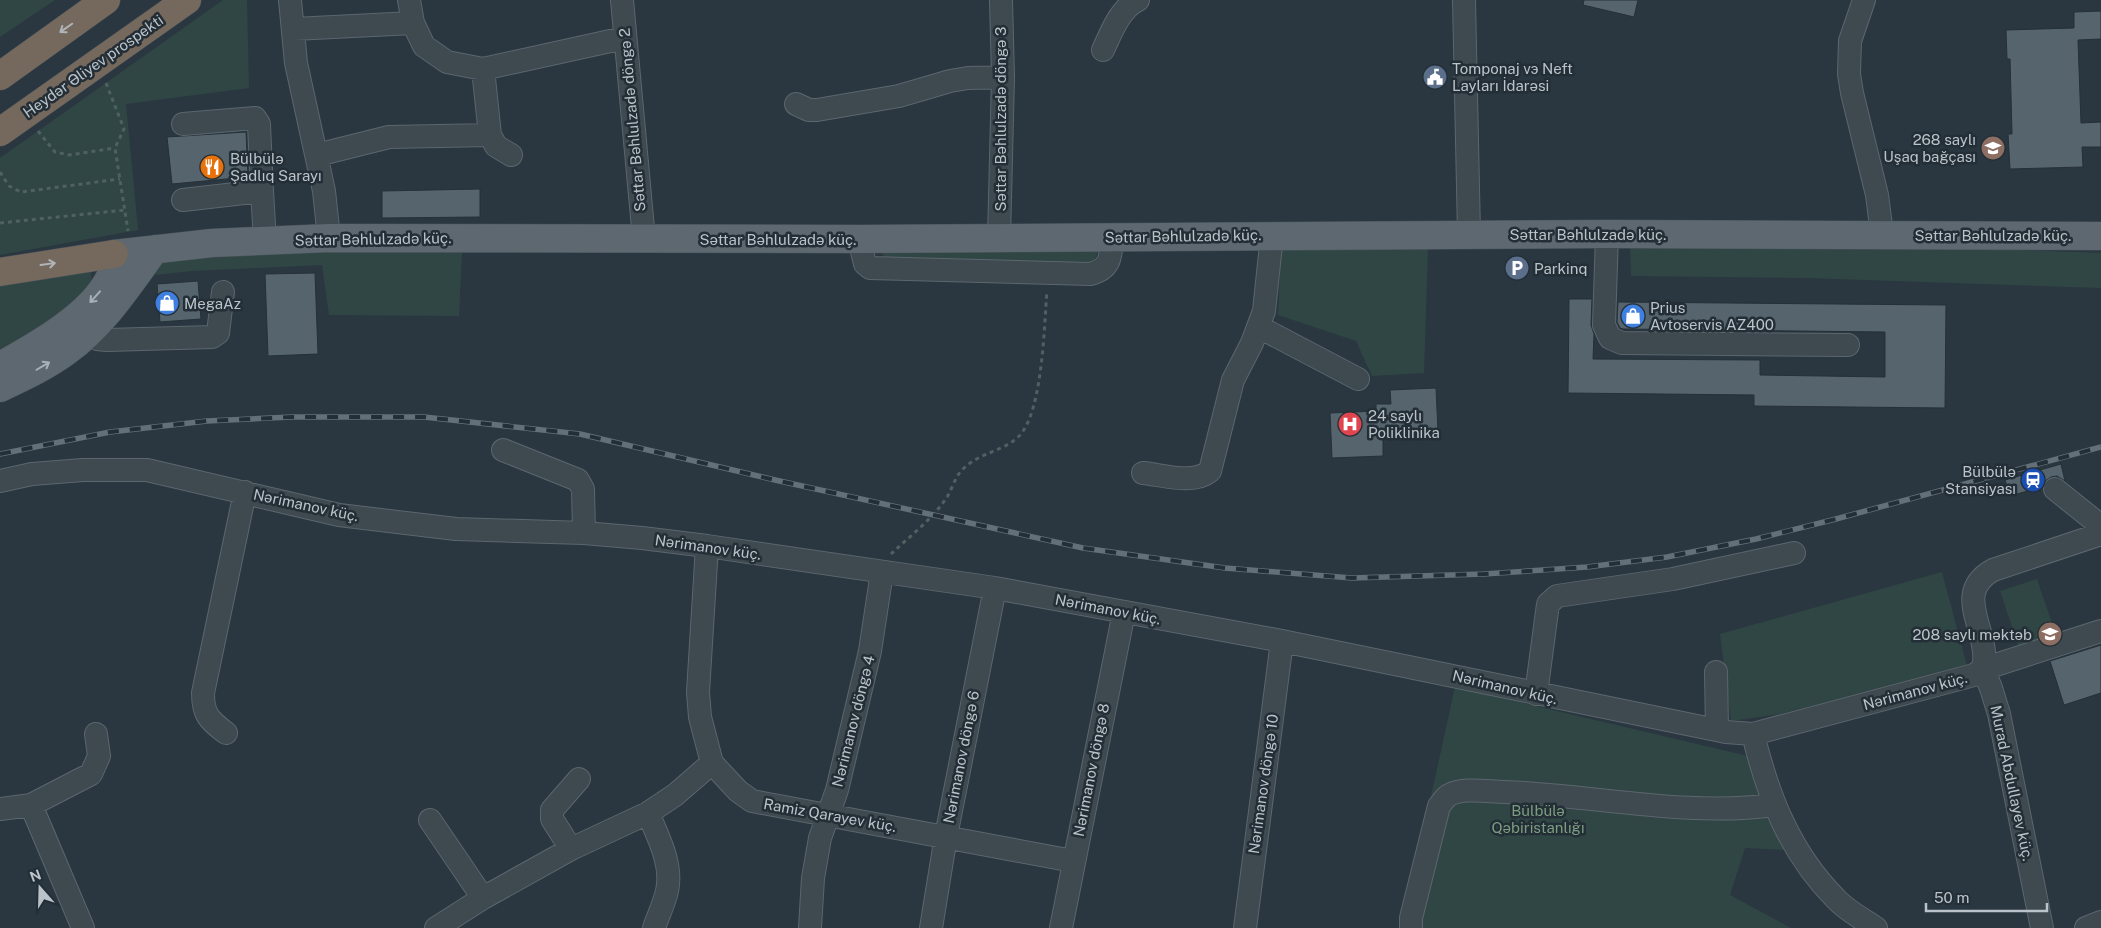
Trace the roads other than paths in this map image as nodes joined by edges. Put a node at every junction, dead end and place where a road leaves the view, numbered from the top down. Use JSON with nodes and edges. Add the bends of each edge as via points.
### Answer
{"nodes":[{"id":1,"x":106,"y":0,"type":"edge"},
{"id":2,"x":187,"y":0,"type":"edge"},
{"id":3,"x":290,"y":0,"type":"edge"},
{"id":4,"x":409,"y":0,"type":"edge"},
{"id":5,"x":622,"y":0,"type":"edge"},
{"id":6,"x":1001,"y":0,"type":"edge"},
{"id":7,"x":1138,"y":0,"type":"edge"},
{"id":8,"x":1464,"y":0,"type":"edge"},
{"id":9,"x":1864,"y":0,"type":"edge"},
{"id":10,"x":413,"y":23,"type":"junction"},
{"id":11,"x":294,"y":29,"type":"junction"},
{"id":12,"x":624,"y":38,"type":"junction"},
{"id":13,"x":1103,"y":50,"type":"dead end"},
{"id":14,"x":483,"y":69,"type":"junction"},
{"id":15,"x":0,"y":76,"type":"edge"},
{"id":16,"x":1003,"y":77,"type":"junction"},
{"id":17,"x":796,"y":104,"type":"dead end"},
{"id":18,"x":183,"y":124,"type":"dead end"},
{"id":19,"x":0,"y":132,"type":"edge"},
{"id":20,"x":490,"y":135,"type":"junction"},
{"id":21,"x":317,"y":155,"type":"junction"},
{"id":22,"x":511,"y":155,"type":"dead end"},
{"id":23,"x":262,"y":191,"type":"junction"},
{"id":24,"x":182,"y":200,"type":"dead end"},
{"id":25,"x":1469,"y":234,"type":"junction"},
{"id":26,"x":1607,"y":234,"type":"junction"},
{"id":27,"x":1882,"y":234,"type":"junction"},
{"id":28,"x":1272,"y":235,"type":"junction"},
{"id":29,"x":2101,"y":236,"type":"edge"},
{"id":30,"x":1112,"y":237,"type":"junction"},
{"id":31,"x":328,"y":238,"type":"junction"},
{"id":32,"x":999,"y":238,"type":"junction"},
{"id":33,"x":644,"y":239,"type":"junction"},
{"id":34,"x":859,"y":239,"type":"junction"},
{"id":35,"x":265,"y":241,"type":"junction"},
{"id":36,"x":121,"y":243,"type":"junction"},
{"id":37,"x":154,"y":249,"type":"junction"},
{"id":38,"x":0,"y":272,"type":"edge"},
{"id":39,"x":223,"y":292,"type":"dead end"},
{"id":40,"x":1259,"y":327,"type":"junction"},
{"id":41,"x":89,"y":333,"type":"junction"},
{"id":42,"x":1848,"y":345,"type":"dead end"},
{"id":43,"x":0,"y":366,"type":"edge"},
{"id":44,"x":1358,"y":379,"type":"dead end"},
{"id":45,"x":0,"y":388,"type":"edge"},
{"id":46,"x":503,"y":450,"type":"dead end"},
{"id":47,"x":1143,"y":473,"type":"dead end"},
{"id":48,"x":0,"y":481,"type":"edge"},
{"id":49,"x":2055,"y":489,"type":"dead end"},
{"id":50,"x":245,"y":492,"type":"junction"},
{"id":51,"x":2101,"y":526,"type":"edge"},
{"id":52,"x":584,"y":534,"type":"junction"},
{"id":53,"x":2101,"y":534,"type":"edge"},
{"id":54,"x":708,"y":546,"type":"junction"},
{"id":55,"x":1794,"y":553,"type":"dead end"},
{"id":56,"x":882,"y":572,"type":"junction"},
{"id":57,"x":994,"y":588,"type":"junction"},
{"id":58,"x":1124,"y":612,"type":"junction"},
{"id":59,"x":2101,"y":631,"type":"edge"},
{"id":60,"x":1282,"y":641,"type":"junction"},
{"id":61,"x":1983,"y":669,"type":"junction"},
{"id":62,"x":1716,"y":672,"type":"dead end"},
{"id":63,"x":1536,"y":694,"type":"junction"},
{"id":64,"x":1717,"y":730,"type":"junction"},
{"id":65,"x":226,"y":733,"type":"dead end"},
{"id":66,"x":96,"y":734,"type":"dead end"},
{"id":67,"x":1753,"y":734,"type":"junction"},
{"id":68,"x":712,"y":763,"type":"junction"},
{"id":69,"x":579,"y":780,"type":"dead end"},
{"id":70,"x":31,"y":805,"type":"junction"},
{"id":71,"x":1774,"y":805,"type":"junction"},
{"id":72,"x":0,"y":809,"type":"edge"},
{"id":73,"x":648,"y":813,"type":"junction"},
{"id":74,"x":828,"y":814,"type":"junction"},
{"id":75,"x":430,"y":820,"type":"dead end"},
{"id":76,"x":946,"y":836,"type":"junction"},
{"id":77,"x":571,"y":849,"type":"junction"},
{"id":78,"x":1073,"y":861,"type":"junction"},
{"id":79,"x":483,"y":898,"type":"junction"},
{"id":80,"x":2101,"y":922,"type":"edge"},
{"id":81,"x":83,"y":928,"type":"edge"},
{"id":82,"x":436,"y":928,"type":"edge"},
{"id":83,"x":654,"y":928,"type":"edge"},
{"id":84,"x":810,"y":928,"type":"edge"},
{"id":85,"x":931,"y":928,"type":"edge"},
{"id":86,"x":1061,"y":928,"type":"edge"},
{"id":87,"x":1245,"y":928,"type":"edge"},
{"id":88,"x":1411,"y":928,"type":"edge"},
{"id":89,"x":1876,"y":928,"type":"edge"},
{"id":90,"x":2042,"y":928,"type":"edge"},
{"id":91,"x":2086,"y":928,"type":"edge"}],
"edges":[{"from":1,"to":15,"type":"highway","one_way":true},
{"from":2,"to":19,"type":"highway","name":"Heydər Əliyev prospekti"},
{"from":3,"to":11,"type":"street"},
{"from":4,"to":10,"type":"street"},
{"from":5,"to":12,"type":"street","name":"Səttar Bəhlulzadə döngə 2"},
{"from":6,"to":16,"type":"street","name":"Səttar Bəhlulzadə döngə 3"},
{"from":7,"to":13,"type":"street","via":[[1122,14]]},
{"from":8,"to":25,"type":"street"},
{"from":9,"to":27,"type":"street","via":[[1850,42],[1849,74],[1877,195]]},
{"from":10,"to":11,"type":"street"},
{"from":10,"to":14,"type":"street","via":[[424,46],[447,62]]},
{"from":11,"to":21,"type":"street","via":[[296,63]]},
{"from":12,"to":14,"type":"street"},
{"from":12,"to":33,"type":"street","name":"Səttar Bəhlulzadə döngə 2"},
{"from":14,"to":20,"type":"street"},
{"from":16,"to":17,"type":"street","via":[[950,81],[899,96],[817,110]]},
{"from":16,"to":32,"type":"street","name":"Səttar Bəhlulzadə döngə 3"},
{"from":18,"to":23,"type":"street","via":[[256,118]]},
{"from":20,"to":21,"type":"street","via":[[389,138]]},
{"from":20,"to":22,"type":"street","via":[[496,146]]},
{"from":21,"to":31,"type":"street"},
{"from":23,"to":24,"type":"street"},
{"from":23,"to":35,"type":"street"},
{"from":25,"to":26,"type":"main road","name":"Səttar Bəhlulzadə küç."},
{"from":25,"to":28,"type":"main road","name":"Səttar Bəhlulzadə küç."},
{"from":26,"to":27,"type":"main road","name":"Səttar Bəhlulzadə küç."},
{"from":26,"to":42,"type":"street","via":[[1604,325],[1610,338],[1622,343]]},
{"from":27,"to":29,"type":"main road","name":"Səttar Bəhlulzadə küç."},
{"from":28,"to":30,"type":"main road","name":"Səttar Bəhlulzadə küç."},
{"from":28,"to":40,"type":"street","via":[[1264,310]]},
{"from":30,"to":32,"type":"main road","name":"Səttar Bəhlulzadə küç."},
{"from":30,"to":34,"type":"street","via":[[1107,264],[1099,272],[1090,274],[870,268],[865,264]]},
{"from":31,"to":33,"type":"main road","name":"Səttar Bəhlulzadə küç."},
{"from":31,"to":35,"type":"main road","name":"Səttar Bəhlulzadə küç."},
{"from":32,"to":34,"type":"main road","name":"Səttar Bəhlulzadə küç."},
{"from":33,"to":34,"type":"main road","name":"Səttar Bəhlulzadə küç."},
{"from":35,"to":37,"type":"main road","name":"Səttar Bəhlulzadə küç."},
{"from":36,"to":37,"type":"main road","name":"Səttar Bəhlulzadə küç."},
{"from":38,"to":36,"type":"highway","one_way":true},
{"from":36,"to":43,"type":"main road","one_way":true,"via":[[106,283],[82,312]]},
{"from":37,"to":41,"type":"main road","via":[[106,316]]},
{"from":39,"to":41,"type":"street","via":[[218,333],[212,337],[107,340],[97,339]]},
{"from":40,"to":44,"type":"street"},
{"from":40,"to":47,"type":"street","via":[[1233,380],[1210,471],[1202,477],[1192,478]]},
{"from":45,"to":41,"type":"main road","one_way":true,"via":[[52,361]]},
{"from":46,"to":52,"type":"street","via":[[578,480],[583,489]]},
{"from":48,"to":50,"type":"street","name":"Nərimanov küç.","via":[[32,474],[124,468],[165,472]]},
{"from":49,"to":51,"type":"street"},
{"from":50,"to":52,"type":"street","name":"Nərimanov küç.","via":[[338,515],[391,522],[456,529]]},
{"from":50,"to":65,"type":"street","via":[[203,693],[206,714]]},
{"from":52,"to":54,"type":"street","name":"Nərimanov küç."},
{"from":53,"to":61,"type":"street","name":"Nərimanov küç.","via":[[1982,576],[1972,598],[1985,650]]},
{"from":54,"to":56,"type":"street","name":"Nərimanov küç."},
{"from":54,"to":68,"type":"street","via":[[698,692],[700,716]]},
{"from":55,"to":63,"type":"street","via":[[1673,579],[1557,596],[1548,604]]},
{"from":56,"to":57,"type":"street","name":"Nərimanov küç."},
{"from":56,"to":74,"type":"street","name":"Nərimanov döngə 4","via":[[870,651]]},
{"from":57,"to":58,"type":"street","name":"Nərimanov küç."},
{"from":57,"to":76,"type":"street","name":"Nərimanov döngə 6"},
{"from":58,"to":60,"type":"street","name":"Nərimanov küç."},
{"from":58,"to":78,"type":"street","name":"Nərimanov döngə 8"},
{"from":59,"to":61,"type":"street"},
{"from":60,"to":63,"type":"street","name":"Nərimanov küç."},
{"from":60,"to":87,"type":"street","name":"Nərimanov döngə 10"},
{"from":61,"to":67,"type":"street","name":"Nərimanov küç.","via":[[1962,679]]},
{"from":61,"to":90,"type":"street","name":"Murad Abdullayev küç.","via":[[1999,714]]},
{"from":62,"to":64,"type":"street"},
{"from":63,"to":64,"type":"street","name":"Nərimanov küç."},
{"from":64,"to":67,"type":"street","name":"Nərimanov küç."},
{"from":66,"to":70,"type":"street","via":[[99,756],[91,774]]},
{"from":67,"to":71,"type":"street"},
{"from":68,"to":73,"type":"street"},
{"from":68,"to":74,"type":"street","name":"Ramiz Qarayev küç.","via":[[752,801]]},
{"from":69,"to":77,"type":"street","via":[[552,810],[552,819]]},
{"from":70,"to":72,"type":"street"},
{"from":70,"to":81,"type":"street"},
{"from":71,"to":88,"type":"street","via":[[1749,809],[1691,808],[1538,793],[1465,791],[1448,795],[1439,806]]},
{"from":71,"to":89,"type":"street","via":[[1792,844],[1830,893]]},
{"from":73,"to":77,"type":"street"},
{"from":73,"to":83,"type":"street","via":[[661,843],[668,871],[667,890]]},
{"from":74,"to":76,"type":"street","name":"Ramiz Qarayev küç."},
{"from":74,"to":84,"type":"street","name":"Nərimanov döngə 4","via":[[813,878]]},
{"from":75,"to":79,"type":"street"},
{"from":76,"to":78,"type":"street","name":"Ramiz Qarayev küç."},
{"from":76,"to":85,"type":"street","name":"Nərimanov döngə 6"},
{"from":77,"to":79,"type":"street"},
{"from":78,"to":86,"type":"street","name":"Nərimanov döngə 8"},
{"from":79,"to":82,"type":"street"},
{"from":80,"to":91,"type":"street"}]}
